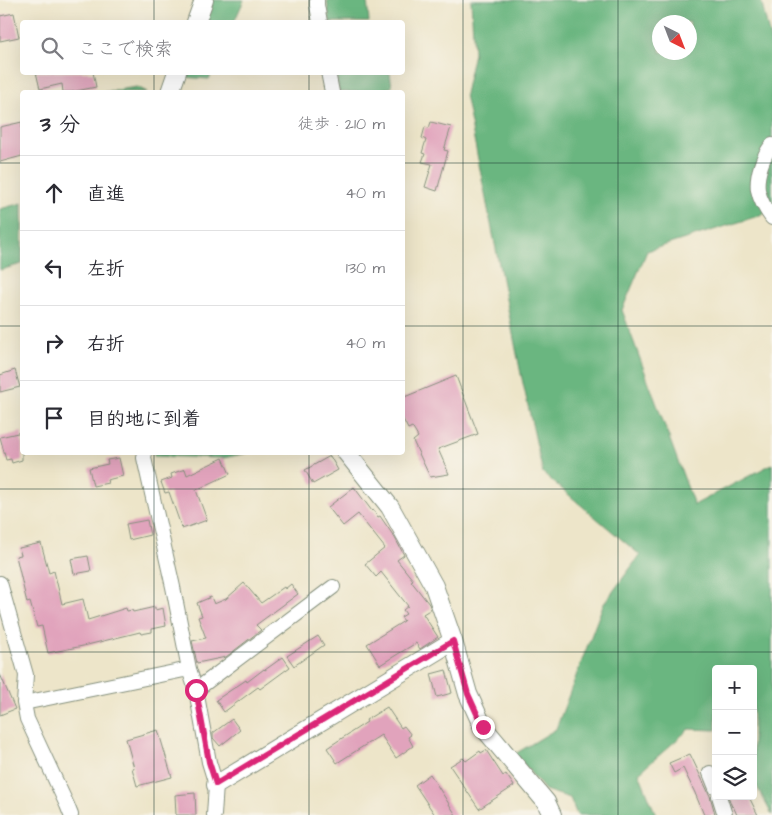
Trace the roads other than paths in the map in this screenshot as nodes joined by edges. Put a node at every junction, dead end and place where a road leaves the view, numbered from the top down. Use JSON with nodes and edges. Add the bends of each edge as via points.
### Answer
{"nodes":[{"id":1,"x":204,"y":0,"type":"edge"},
{"id":2,"x":317,"y":0,"type":"edge"},
{"id":3,"x":197,"y":20,"type":"edge"},
{"id":4,"x":320,"y":20,"type":"edge"},
{"id":5,"x":176,"y":75,"type":"edge"},
{"id":6,"x":329,"y":75,"type":"edge"},
{"id":7,"x":171,"y":90,"type":"edge"},
{"id":8,"x":332,"y":90,"type":"edge"},
{"id":9,"x":772,"y":145,"type":"edge"},
{"id":10,"x":772,"y":218,"type":"edge"},
{"id":11,"x":144,"y":455,"type":"edge"},
{"id":12,"x":348,"y":455,"type":"edge"},
{"id":13,"x":0,"y":583,"type":"edge"},
{"id":14,"x":333,"y":587,"type":"dead end"},
{"id":15,"x":453,"y":641,"type":"junction"},
{"id":16,"x":189,"y":669,"type":"junction"},
{"id":17,"x":196,"y":690,"type":"junction"},
{"id":18,"x":24,"y":703,"type":"junction"},
{"id":19,"x":710,"y":773,"type":"dead end"},
{"id":20,"x":712,"y":778,"type":"edge"},
{"id":21,"x":216,"y":784,"type":"junction"},
{"id":22,"x":720,"y":800,"type":"edge"},
{"id":23,"x":70,"y":815,"type":"edge"},
{"id":24,"x":214,"y":815,"type":"edge"},
{"id":25,"x":552,"y":815,"type":"edge"},
{"id":26,"x":726,"y":815,"type":"edge"}],
"edges":[{"from":1,"to":3,"type":"street"},
{"from":2,"to":4,"type":"street"},
{"from":5,"to":7,"type":"street"},
{"from":6,"to":8,"type":"street"},
{"from":9,"to":10,"type":"street","via":[[759,171],[758,189]]},
{"from":11,"to":16,"type":"street"},
{"from":12,"to":15,"type":"street","via":[[390,506],[434,586]]},
{"from":13,"to":18,"type":"street","via":[[26,675]]},
{"from":14,"to":17,"type":"street"},
{"from":15,"to":21,"type":"street"},
{"from":15,"to":25,"type":"street","via":[[468,694],[483,727],[546,802]]},
{"from":16,"to":17,"type":"street"},
{"from":16,"to":18,"type":"street"},
{"from":17,"to":21,"type":"street"},
{"from":18,"to":23,"type":"street","via":[[27,719]]},
{"from":19,"to":20,"type":"street"},
{"from":21,"to":24,"type":"street"},
{"from":22,"to":26,"type":"street"}]}
